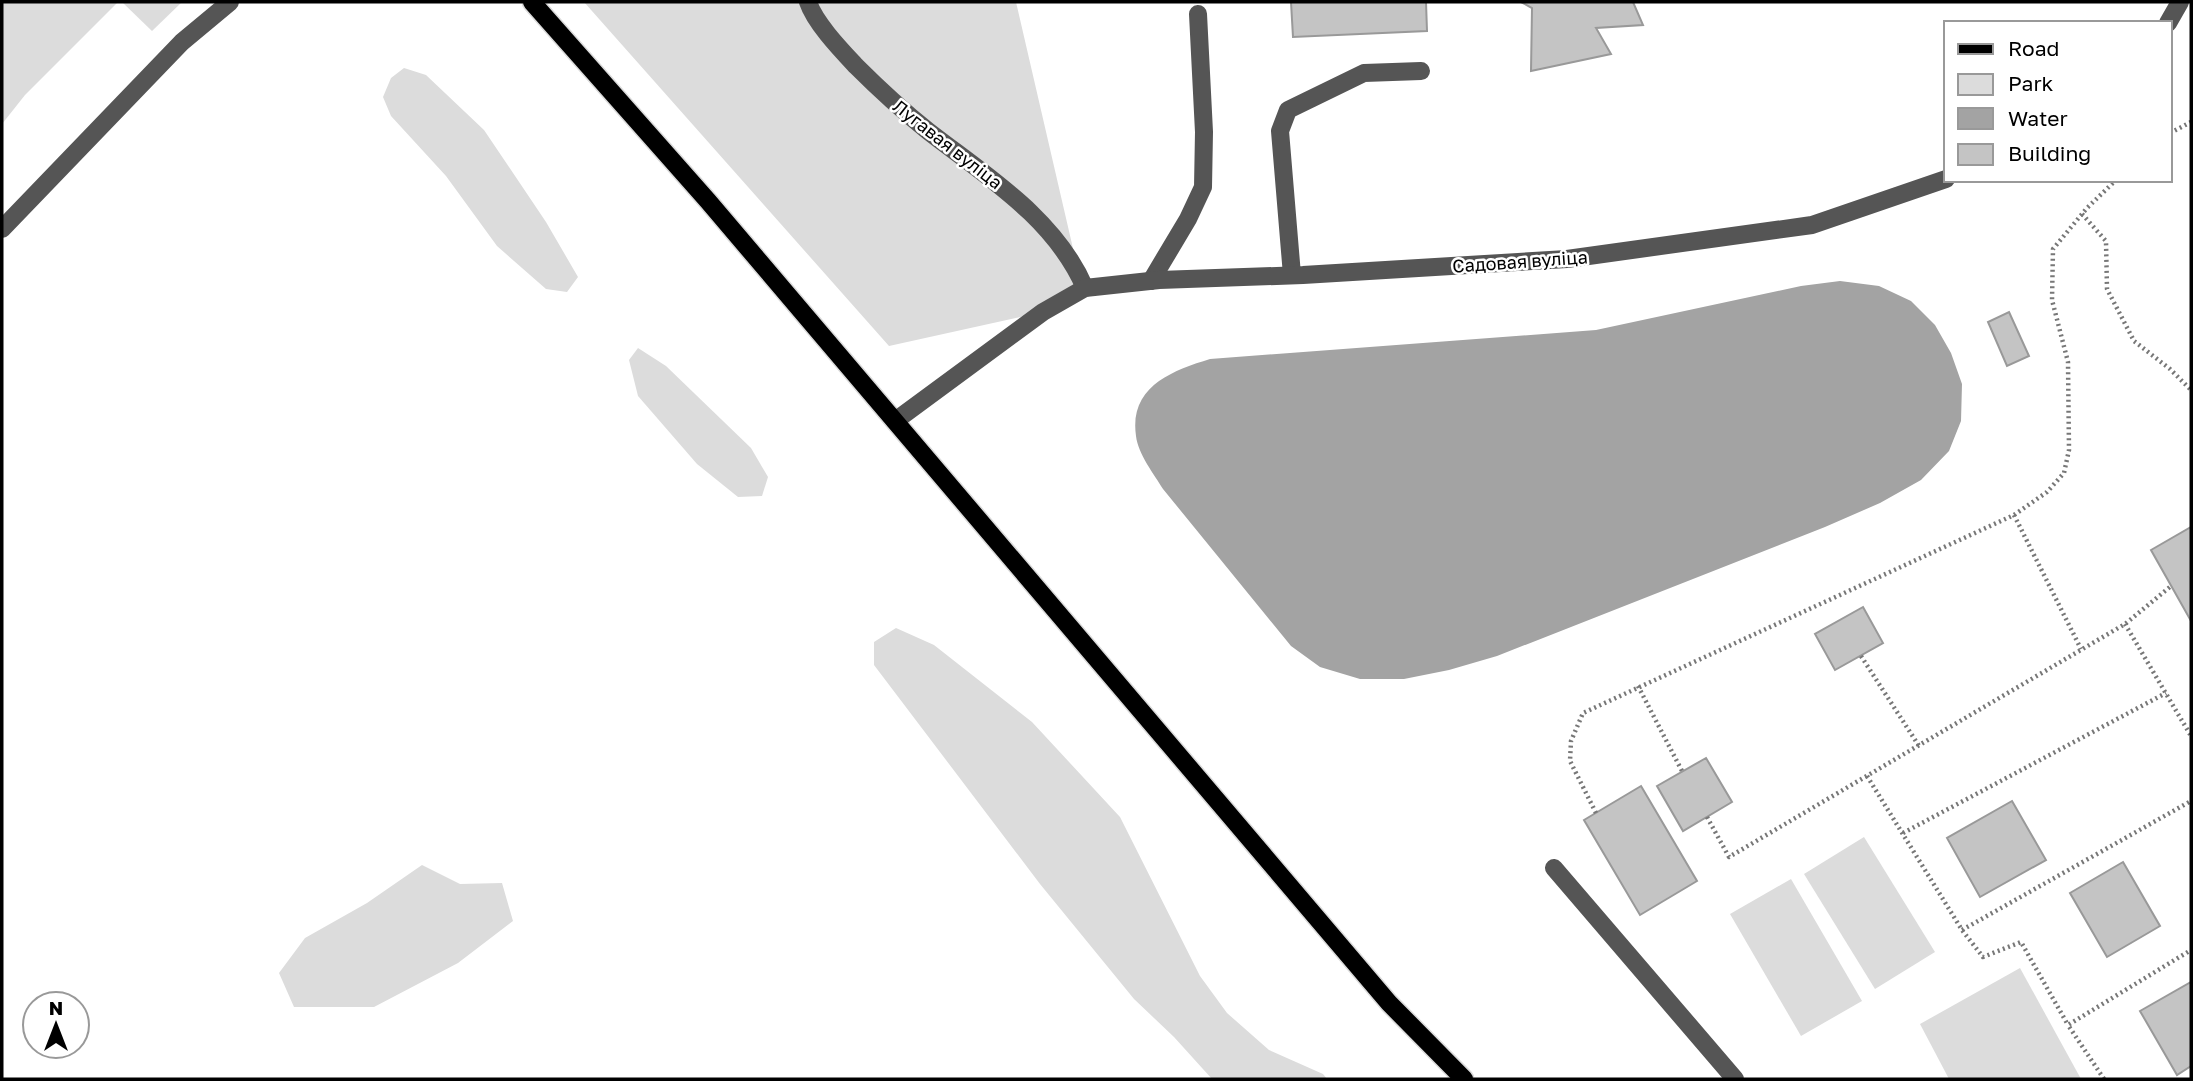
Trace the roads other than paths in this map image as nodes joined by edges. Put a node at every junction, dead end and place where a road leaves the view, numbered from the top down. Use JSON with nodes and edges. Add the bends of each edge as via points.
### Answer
{"nodes":[{"id":1,"x":230,"y":2,"type":"edge"},
{"id":2,"x":532,"y":2,"type":"edge"},
{"id":3,"x":808,"y":2,"type":"edge"},
{"id":4,"x":2180,"y":2,"type":"edge"},
{"id":5,"x":1198,"y":14,"type":"dead end"},
{"id":6,"x":2169,"y":21,"type":"edge"},
{"id":7,"x":1421,"y":71,"type":"dead end"},
{"id":8,"x":1944,"y":180,"type":"edge"},
{"id":9,"x":3,"y":226,"type":"edge"},
{"id":10,"x":1292,"y":275,"type":"junction"},
{"id":11,"x":1151,"y":281,"type":"junction"},
{"id":12,"x":1086,"y":288,"type":"junction"},
{"id":13,"x":895,"y":421,"type":"junction"},
{"id":14,"x":1554,"y":868,"type":"dead end"},
{"id":15,"x":1464,"y":1079,"type":"edge"},
{"id":16,"x":1735,"y":1079,"type":"edge"}],
"edges":[{"from":1,"to":9,"type":"street","via":[[182,42]]},
{"from":2,"to":13,"type":"main road"},
{"from":3,"to":12,"type":"street","name":"Лугавая вуліца","via":[[839,49],[883,93],[1037,218],[1078,270]]},
{"from":4,"to":6,"type":"street"},
{"from":5,"to":11,"type":"street","via":[[1203,187]]},
{"from":7,"to":10,"type":"street","via":[[1364,73],[1289,110],[1280,131]]},
{"from":8,"to":10,"type":"street","name":"Садовая вуліца","via":[[1812,225],[1567,259]]},
{"from":10,"to":11,"type":"street","name":"Садовая вуліца"},
{"from":11,"to":12,"type":"street","name":"Садовая вуліца"},
{"from":12,"to":13,"type":"street","via":[[1043,312]]},
{"from":13,"to":15,"type":"main road","via":[[1388,1003]]},
{"from":14,"to":16,"type":"street"}]}
